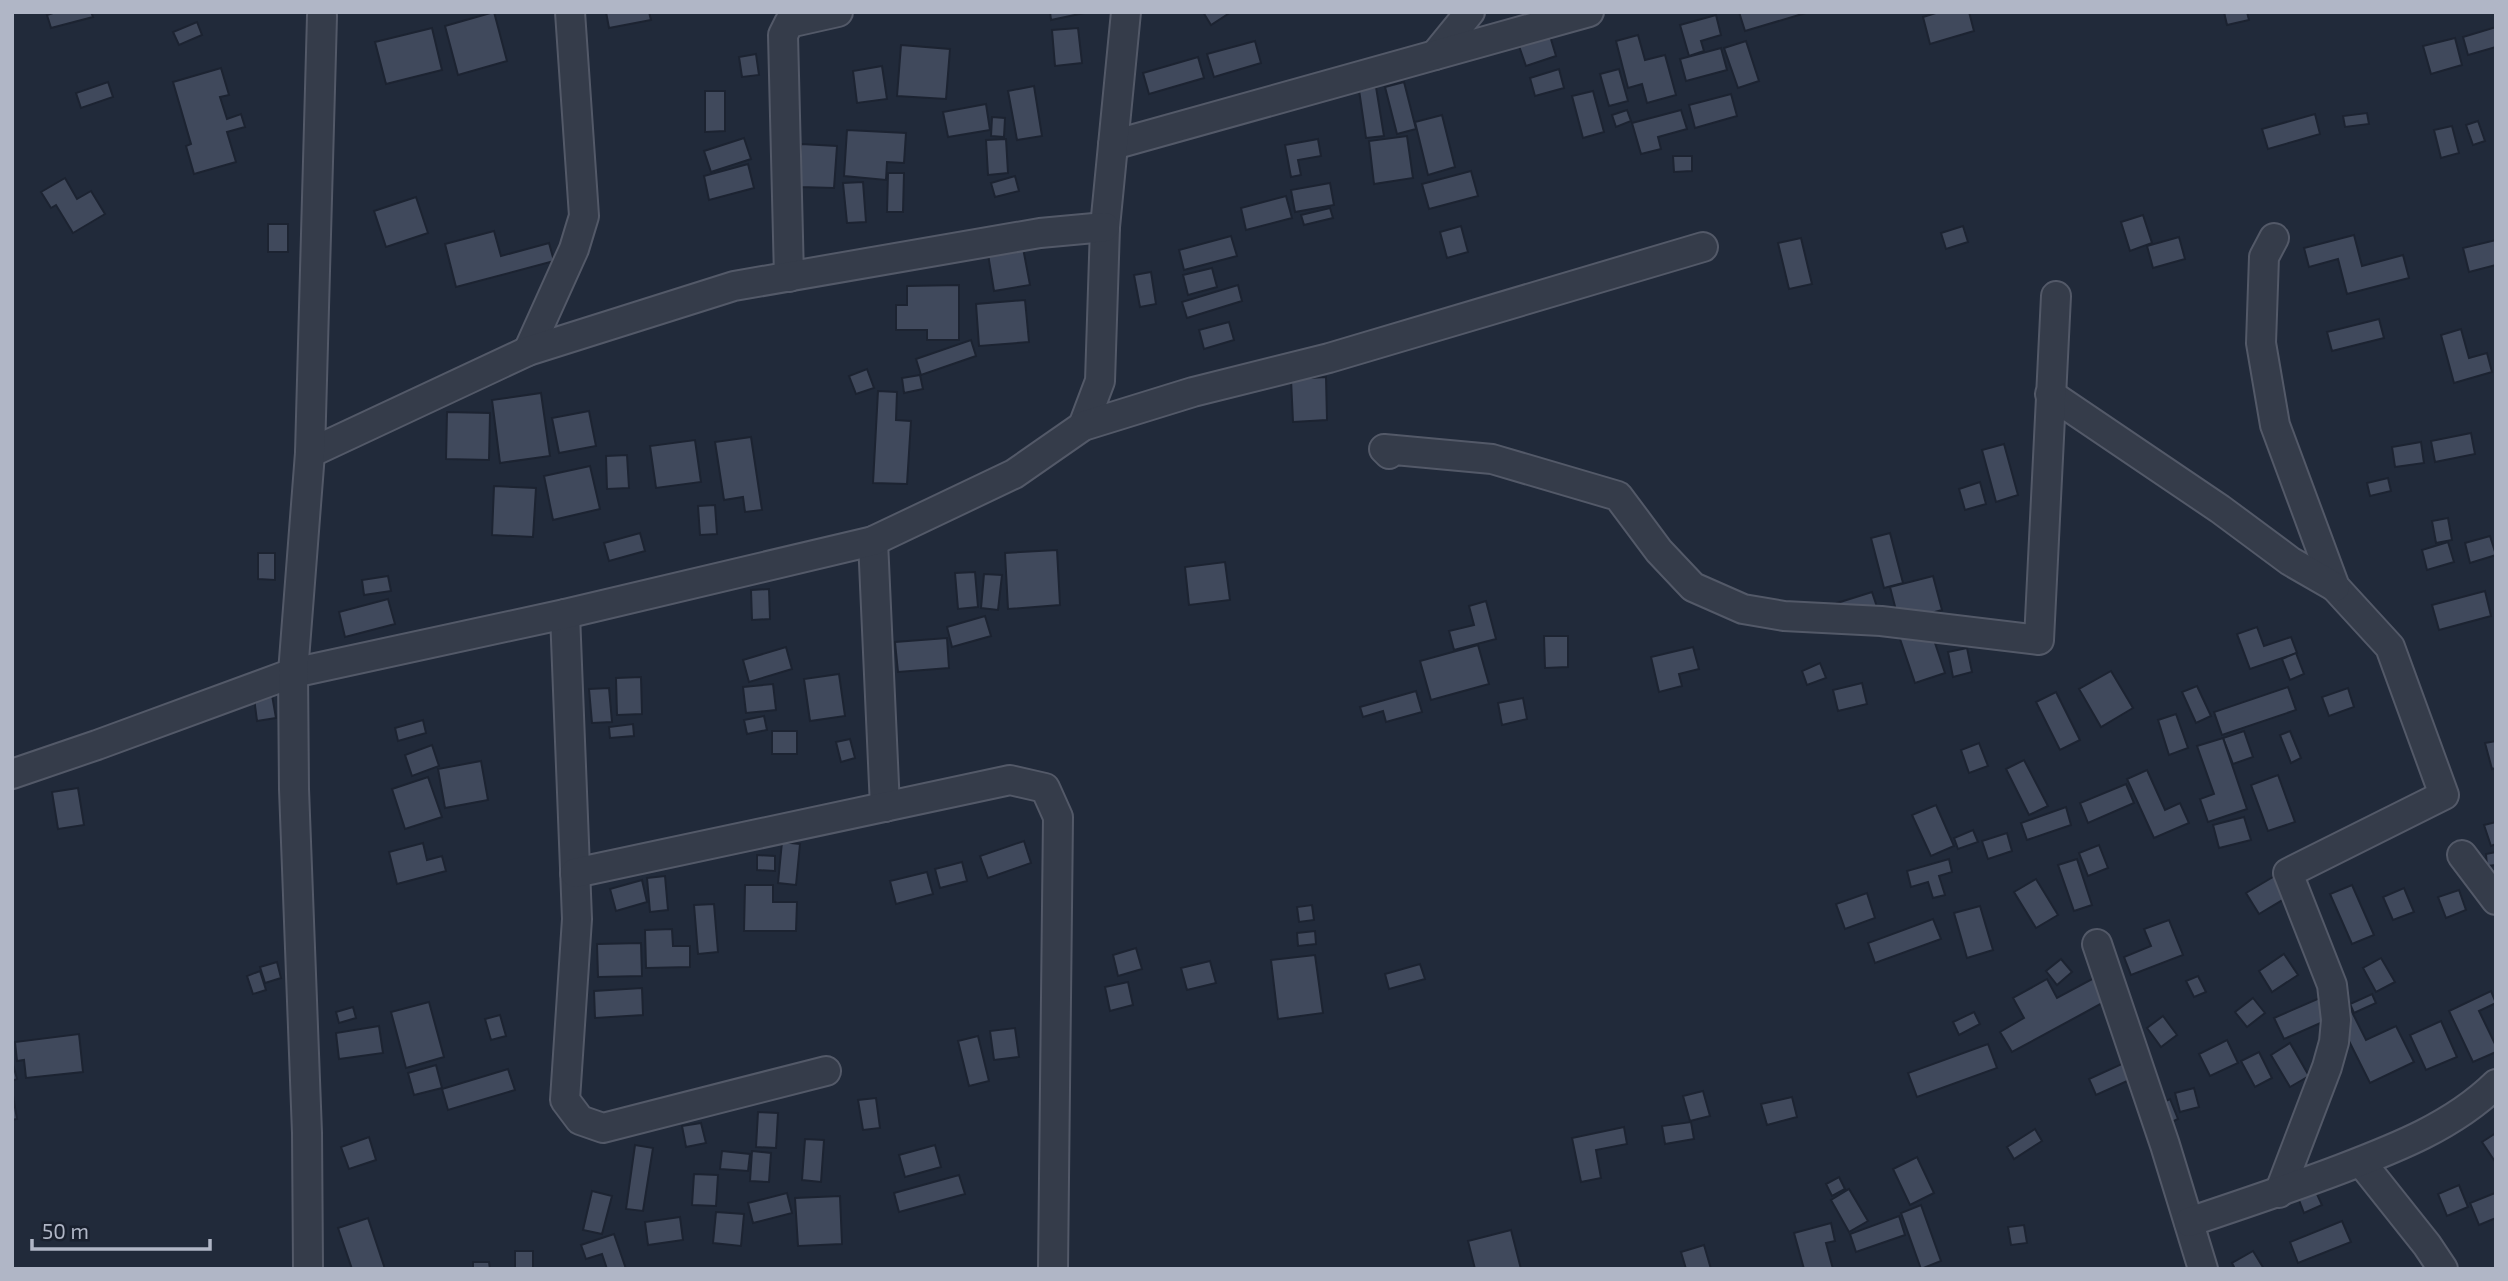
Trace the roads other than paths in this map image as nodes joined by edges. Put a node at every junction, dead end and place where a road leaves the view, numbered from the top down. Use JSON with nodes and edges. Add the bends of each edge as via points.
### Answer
{"nodes":[{"id":1,"x":570,"y":12,"type":"edge"},
{"id":2,"x":838,"y":12,"type":"edge"},
{"id":3,"x":1126,"y":12,"type":"edge"},
{"id":4,"x":1470,"y":12,"type":"edge"},
{"id":5,"x":1590,"y":12,"type":"edge"},
{"id":6,"x":322,"y":16,"type":"dead end"},
{"id":7,"x":1435,"y":55,"type":"junction"},
{"id":8,"x":1113,"y":145,"type":"junction"},
{"id":9,"x":1105,"y":227,"type":"junction"},
{"id":10,"x":2274,"y":238,"type":"dead end"},
{"id":11,"x":1703,"y":247,"type":"dead end"},
{"id":12,"x":789,"y":277,"type":"junction"},
{"id":13,"x":2056,"y":296,"type":"dead end"},
{"id":14,"x":528,"y":351,"type":"junction"},
{"id":15,"x":2050,"y":394,"type":"junction"},
{"id":16,"x":1083,"y":426,"type":"junction"},
{"id":17,"x":310,"y":453,"type":"junction"},
{"id":18,"x":1389,"y":454,"type":"dead end"},
{"id":19,"x":873,"y":541,"type":"junction"},
{"id":20,"x":2334,"y":587,"type":"junction"},
{"id":21,"x":565,"y":614,"type":"junction"},
{"id":22,"x":293,"y":673,"type":"junction"},
{"id":23,"x":12,"y":774,"type":"edge"},
{"id":24,"x":885,"y":807,"type":"junction"},
{"id":25,"x":2462,"y":855,"type":"dead end"},
{"id":26,"x":575,"y":873,"type":"junction"},
{"id":27,"x":2496,"y":900,"type":"edge"},
{"id":28,"x":2097,"y":944,"type":"dead end"},
{"id":29,"x":826,"y":1071,"type":"dead end"},
{"id":30,"x":2496,"y":1084,"type":"edge"},
{"id":31,"x":2361,"y":1161,"type":"junction"},
{"id":32,"x":2279,"y":1193,"type":"junction"},
{"id":33,"x":2189,"y":1222,"type":"junction"},
{"id":34,"x":308,"y":1269,"type":"edge"},
{"id":35,"x":1053,"y":1269,"type":"edge"},
{"id":36,"x":2203,"y":1269,"type":"edge"},
{"id":37,"x":2443,"y":1269,"type":"edge"}],
"edges":[{"from":1,"to":14,"type":"street","via":[[584,216]]},
{"from":2,"to":12,"type":"street","via":[[789,23],[783,35]]},
{"from":3,"to":8,"type":"street"},
{"from":4,"to":7,"type":"street"},
{"from":5,"to":7,"type":"street"},
{"from":6,"to":17,"type":"street"},
{"from":7,"to":8,"type":"street"},
{"from":8,"to":9,"type":"street"},
{"from":9,"to":12,"type":"street","via":[[1040,233]]},
{"from":9,"to":16,"type":"street","via":[[1100,381]]},
{"from":10,"to":20,"type":"street","via":[[2264,257],[2261,343],[2275,425]]},
{"from":11,"to":16,"type":"street"},
{"from":12,"to":14,"type":"street","via":[[734,286]]},
{"from":13,"to":15,"type":"street"},
{"from":14,"to":17,"type":"street"},
{"from":15,"to":18,"type":"street","via":[[2039,640],[1743,609],[1693,587],[1659,551],[1619,496],[1492,459],[1384,449]]},
{"from":15,"to":20,"type":"street"},
{"from":16,"to":19,"type":"street","via":[[1014,474]]},
{"from":17,"to":22,"type":"street"},
{"from":19,"to":21,"type":"street"},
{"from":19,"to":24,"type":"street"},
{"from":20,"to":32,"type":"street","via":[[2390,647],[2444,794],[2288,873],[2332,985],[2336,1020],[2327,1067]]},
{"from":21,"to":22,"type":"street"},
{"from":21,"to":26,"type":"street"},
{"from":22,"to":23,"type":"street"},
{"from":22,"to":34,"type":"street"},
{"from":24,"to":26,"type":"street"},
{"from":24,"to":35,"type":"street","via":[[1010,780],[1045,788],[1058,817]]},
{"from":25,"to":27,"type":"street"},
{"from":26,"to":29,"type":"street","via":[[577,919],[565,1100],[580,1120],[603,1128]]},
{"from":28,"to":33,"type":"street"},
{"from":30,"to":31,"type":"street","via":[[2441,1125]]},
{"from":31,"to":32,"type":"street"},
{"from":31,"to":37,"type":"street"},
{"from":32,"to":33,"type":"street"},
{"from":33,"to":36,"type":"street"}]}
